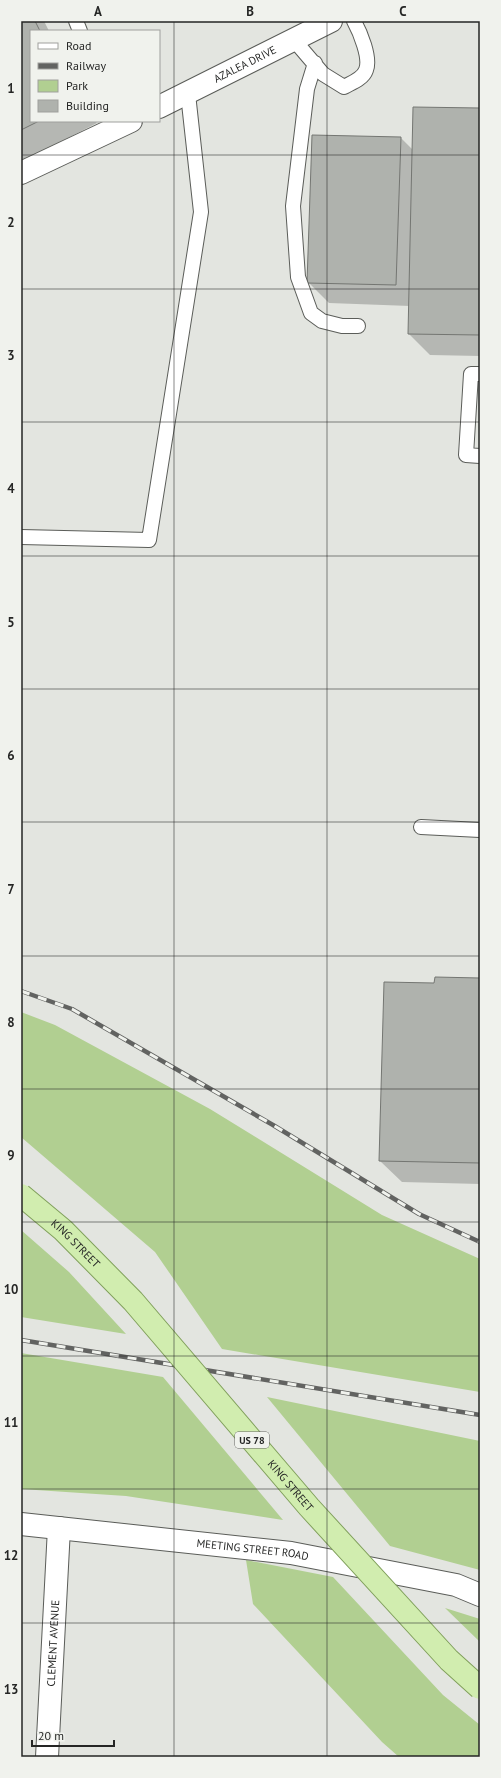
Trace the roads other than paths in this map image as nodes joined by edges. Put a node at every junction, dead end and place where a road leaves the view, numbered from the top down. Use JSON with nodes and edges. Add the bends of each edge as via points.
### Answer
{"nodes":[{"id":1,"x":331,"y":21,"type":"edge"},
{"id":2,"x":354,"y":21,"type":"edge"},
{"id":3,"x":294,"y":40,"type":"junction"},
{"id":4,"x":315,"y":63,"type":"junction"},
{"id":5,"x":188,"y":94,"type":"junction"},
{"id":6,"x":160,"y":107,"type":"edge"},
{"id":7,"x":124,"y":122,"type":"edge"},
{"id":8,"x":21,"y":173,"type":"edge"},
{"id":9,"x":358,"y":326,"type":"dead end"},
{"id":10,"x":480,"y":374,"type":"edge"},
{"id":11,"x":480,"y":456,"type":"edge"},
{"id":12,"x":21,"y":537,"type":"edge"},
{"id":13,"x":421,"y":827,"type":"dead end"},
{"id":14,"x":480,"y":830,"type":"edge"},
{"id":15,"x":21,"y":1194,"type":"edge"},
{"id":16,"x":21,"y":1524,"type":"edge"},
{"id":17,"x":59,"y":1528,"type":"junction"},
{"id":18,"x":480,"y":1595,"type":"edge"},
{"id":19,"x":480,"y":1688,"type":"edge"},
{"id":20,"x":47,"y":1757,"type":"edge"}],
"edges":[{"from":1,"to":3,"type":"street","name":"AZALEA DRIVE"},
{"from":2,"to":4,"type":"lane","via":[[361,35],[367,60],[366,71],[356,82],[344,87],[323,74]]},
{"from":3,"to":4,"type":"lane"},
{"from":3,"to":5,"type":"street","name":"AZALEA DRIVE"},
{"from":4,"to":9,"type":"lane","via":[[307,88],[293,206],[298,278],[311,313],[322,321],[342,326]]},
{"from":5,"to":6,"type":"street","name":"AZALEA DRIVE"},
{"from":5,"to":12,"type":"lane","via":[[201,212],[149,540]]},
{"from":7,"to":8,"type":"street"},
{"from":10,"to":11,"type":"lane","via":[[472,374],[466,455]]},
{"from":13,"to":14,"type":"lane"},
{"from":15,"to":19,"type":"main road","name":"KING STREET","number":"US 78","bridge":true,"via":[[63,1230],[133,1301],[308,1507],[449,1660]]},
{"from":16,"to":17,"type":"street","name":"MEETING STREET ROAD"},
{"from":17,"to":18,"type":"street","name":"MEETING STREET ROAD","via":[[291,1553],[456,1585]]},
{"from":17,"to":20,"type":"street","name":"CLEMENT AVENUE"}]}
